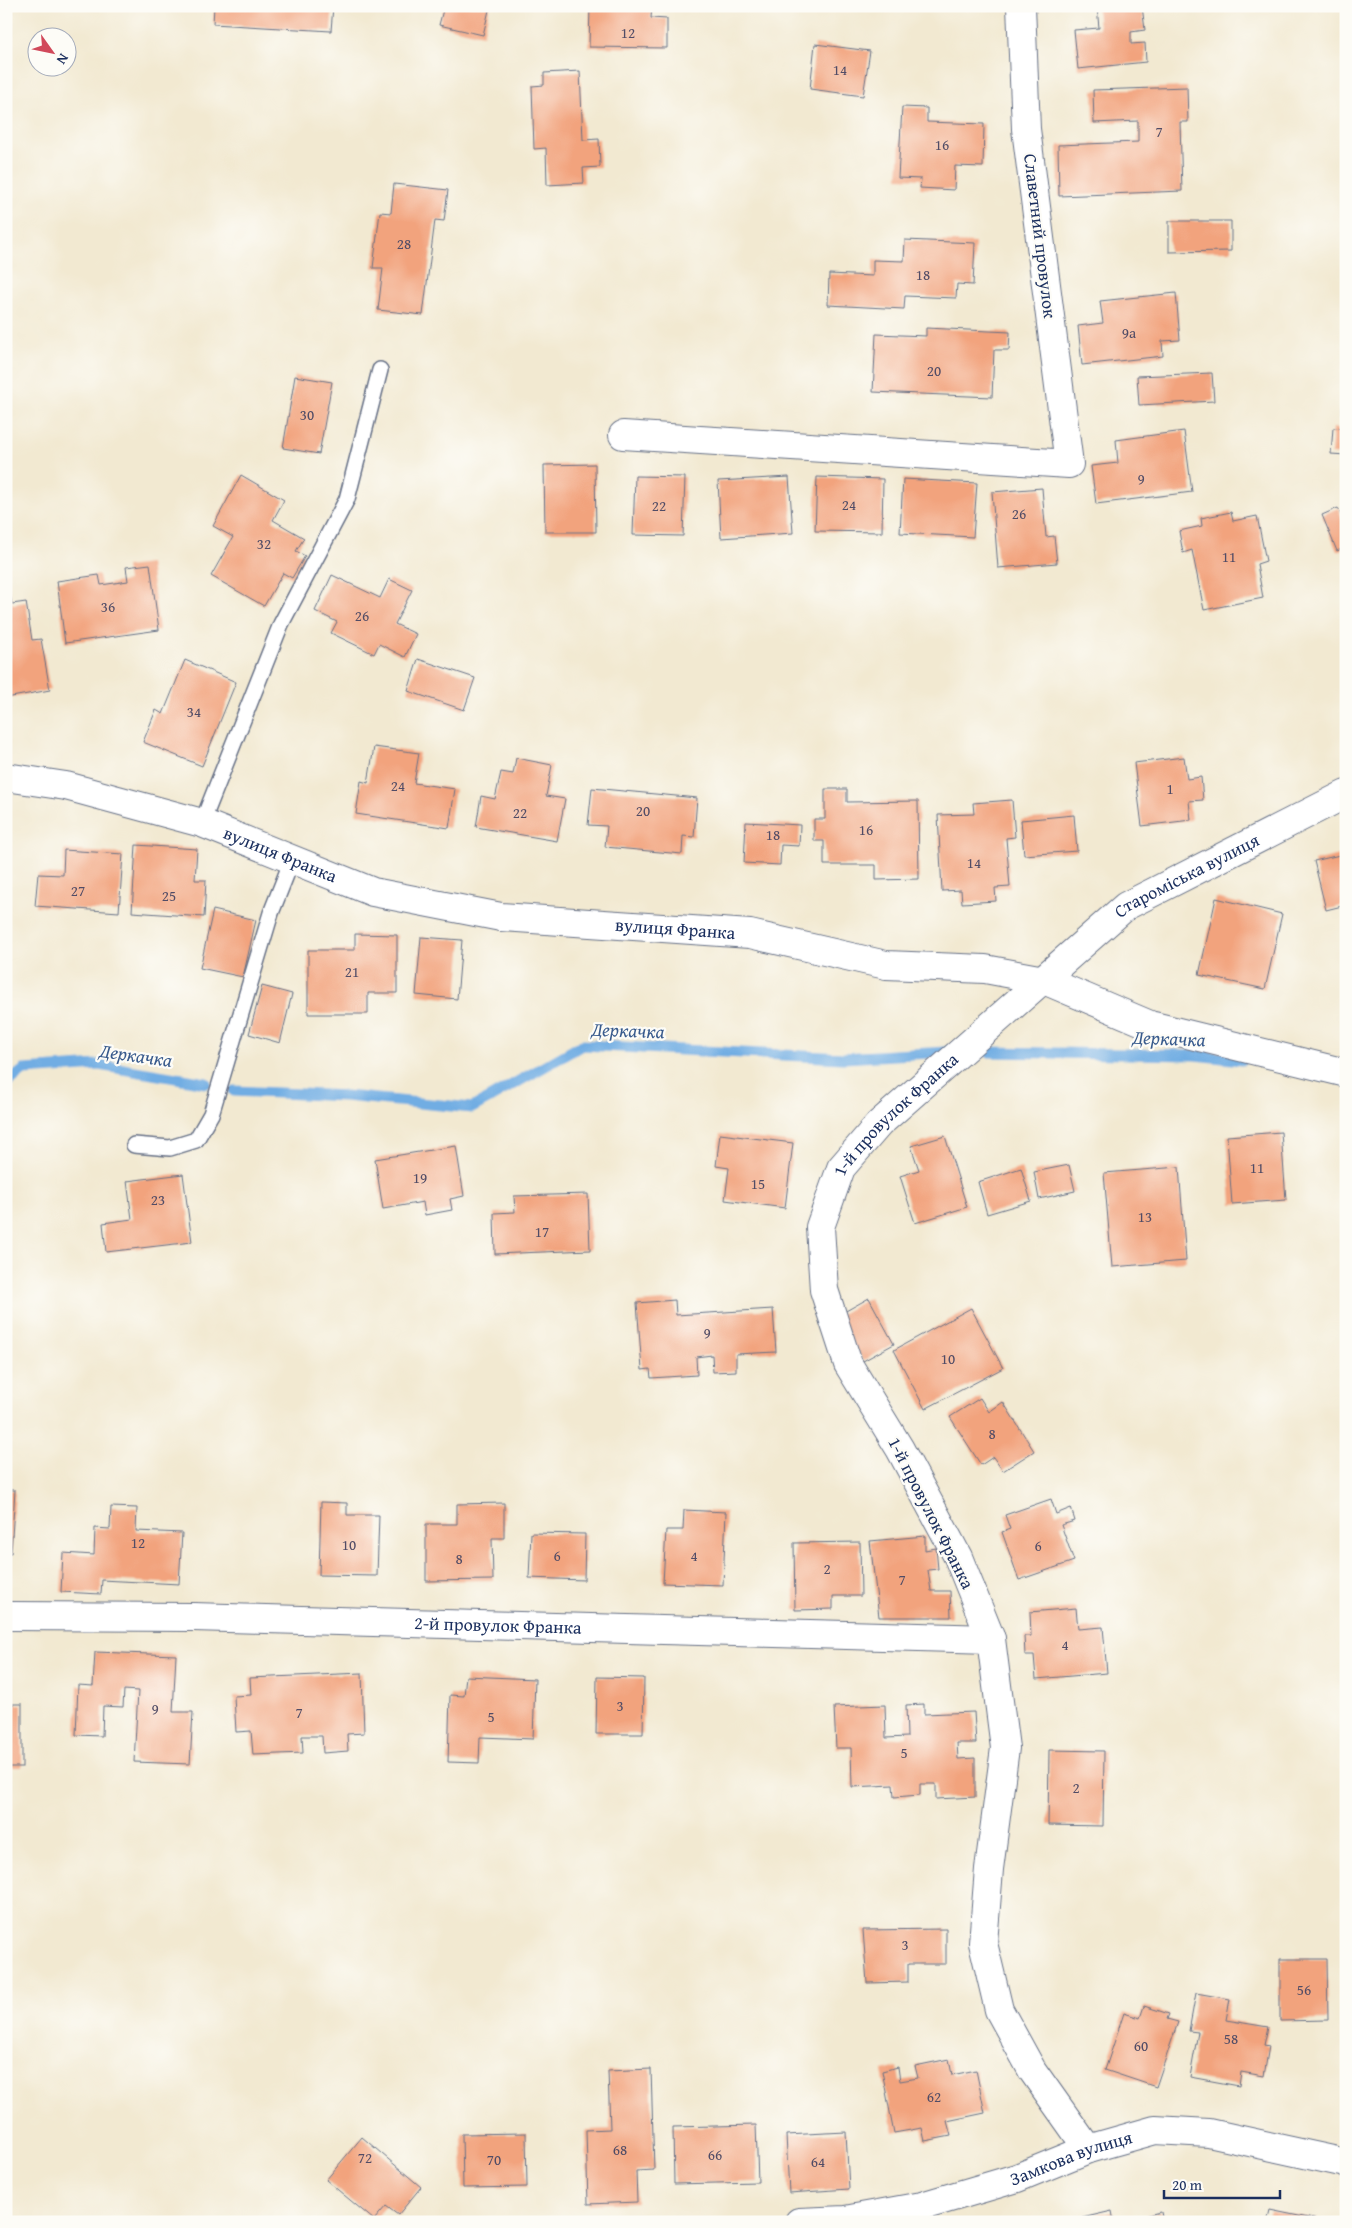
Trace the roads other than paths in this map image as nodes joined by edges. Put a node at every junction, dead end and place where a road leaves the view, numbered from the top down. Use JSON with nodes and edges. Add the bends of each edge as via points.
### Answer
{"nodes":[{"id":1,"x":1021,"y":6,"type":"edge"},
{"id":2,"x":380,"y":370,"type":"dead end"},
{"id":3,"x":623,"y":435,"type":"dead end"},
{"id":4,"x":6,"y":778,"type":"edge"},
{"id":5,"x":1346,"y":794,"type":"edge"},
{"id":6,"x":202,"y":823,"type":"junction"},
{"id":7,"x":292,"y":860,"type":"junction"},
{"id":8,"x":1044,"y":980,"type":"junction"},
{"id":9,"x":1346,"y":1073,"type":"edge"},
{"id":10,"x":134,"y":1145,"type":"dead end"},
{"id":11,"x":6,"y":1616,"type":"edge"},
{"id":12,"x":991,"y":1639,"type":"junction"},
{"id":13,"x":1088,"y":2149,"type":"junction"},
{"id":14,"x":1346,"y":2163,"type":"edge"},
{"id":15,"x":799,"y":2222,"type":"edge"}],
"edges":[{"from":1,"to":3,"type":"street","name":"Славетний провулок","via":[[1026,129],[1069,464]]},
{"from":2,"to":6,"type":"lane","via":[[347,499],[281,624]]},
{"from":4,"to":6,"type":"street","name":"вулиця Франка","via":[[66,786]]},
{"from":5,"to":8,"type":"street","name":"Староміська вулиця","via":[[1126,906]]},
{"from":6,"to":7,"type":"street","name":"вулиця Франка"},
{"from":7,"to":8,"type":"street","name":"вулиця Франка","via":[[373,892],[501,916],[750,934],[886,965],[985,969]]},
{"from":7,"to":10,"type":"lane","via":[[271,913],[211,1114],[196,1140],[170,1148]]},
{"from":8,"to":9,"type":"street","name":"вулиця Франка","via":[[1150,1025]]},
{"from":8,"to":12,"type":"street","name":"1-й провулок Франка","via":[[879,1124],[841,1168],[820,1227],[824,1290],[848,1364],[900,1449],[958,1557]]},
{"from":11,"to":12,"type":"street","name":"2-й провулок Франка","via":[[193,1617]]},
{"from":12,"to":13,"type":"street","name":"1-й провулок Франка","via":[[1005,1748],[983,1943],[999,2010],[1032,2070]]},
{"from":13,"to":14,"type":"street","name":"Замкова вулиця","via":[[1155,2130],[1209,2133]]},
{"from":13,"to":15,"type":"street","name":"Замкова вулиця","via":[[1016,2178],[922,2206],[845,2220]]}]}
